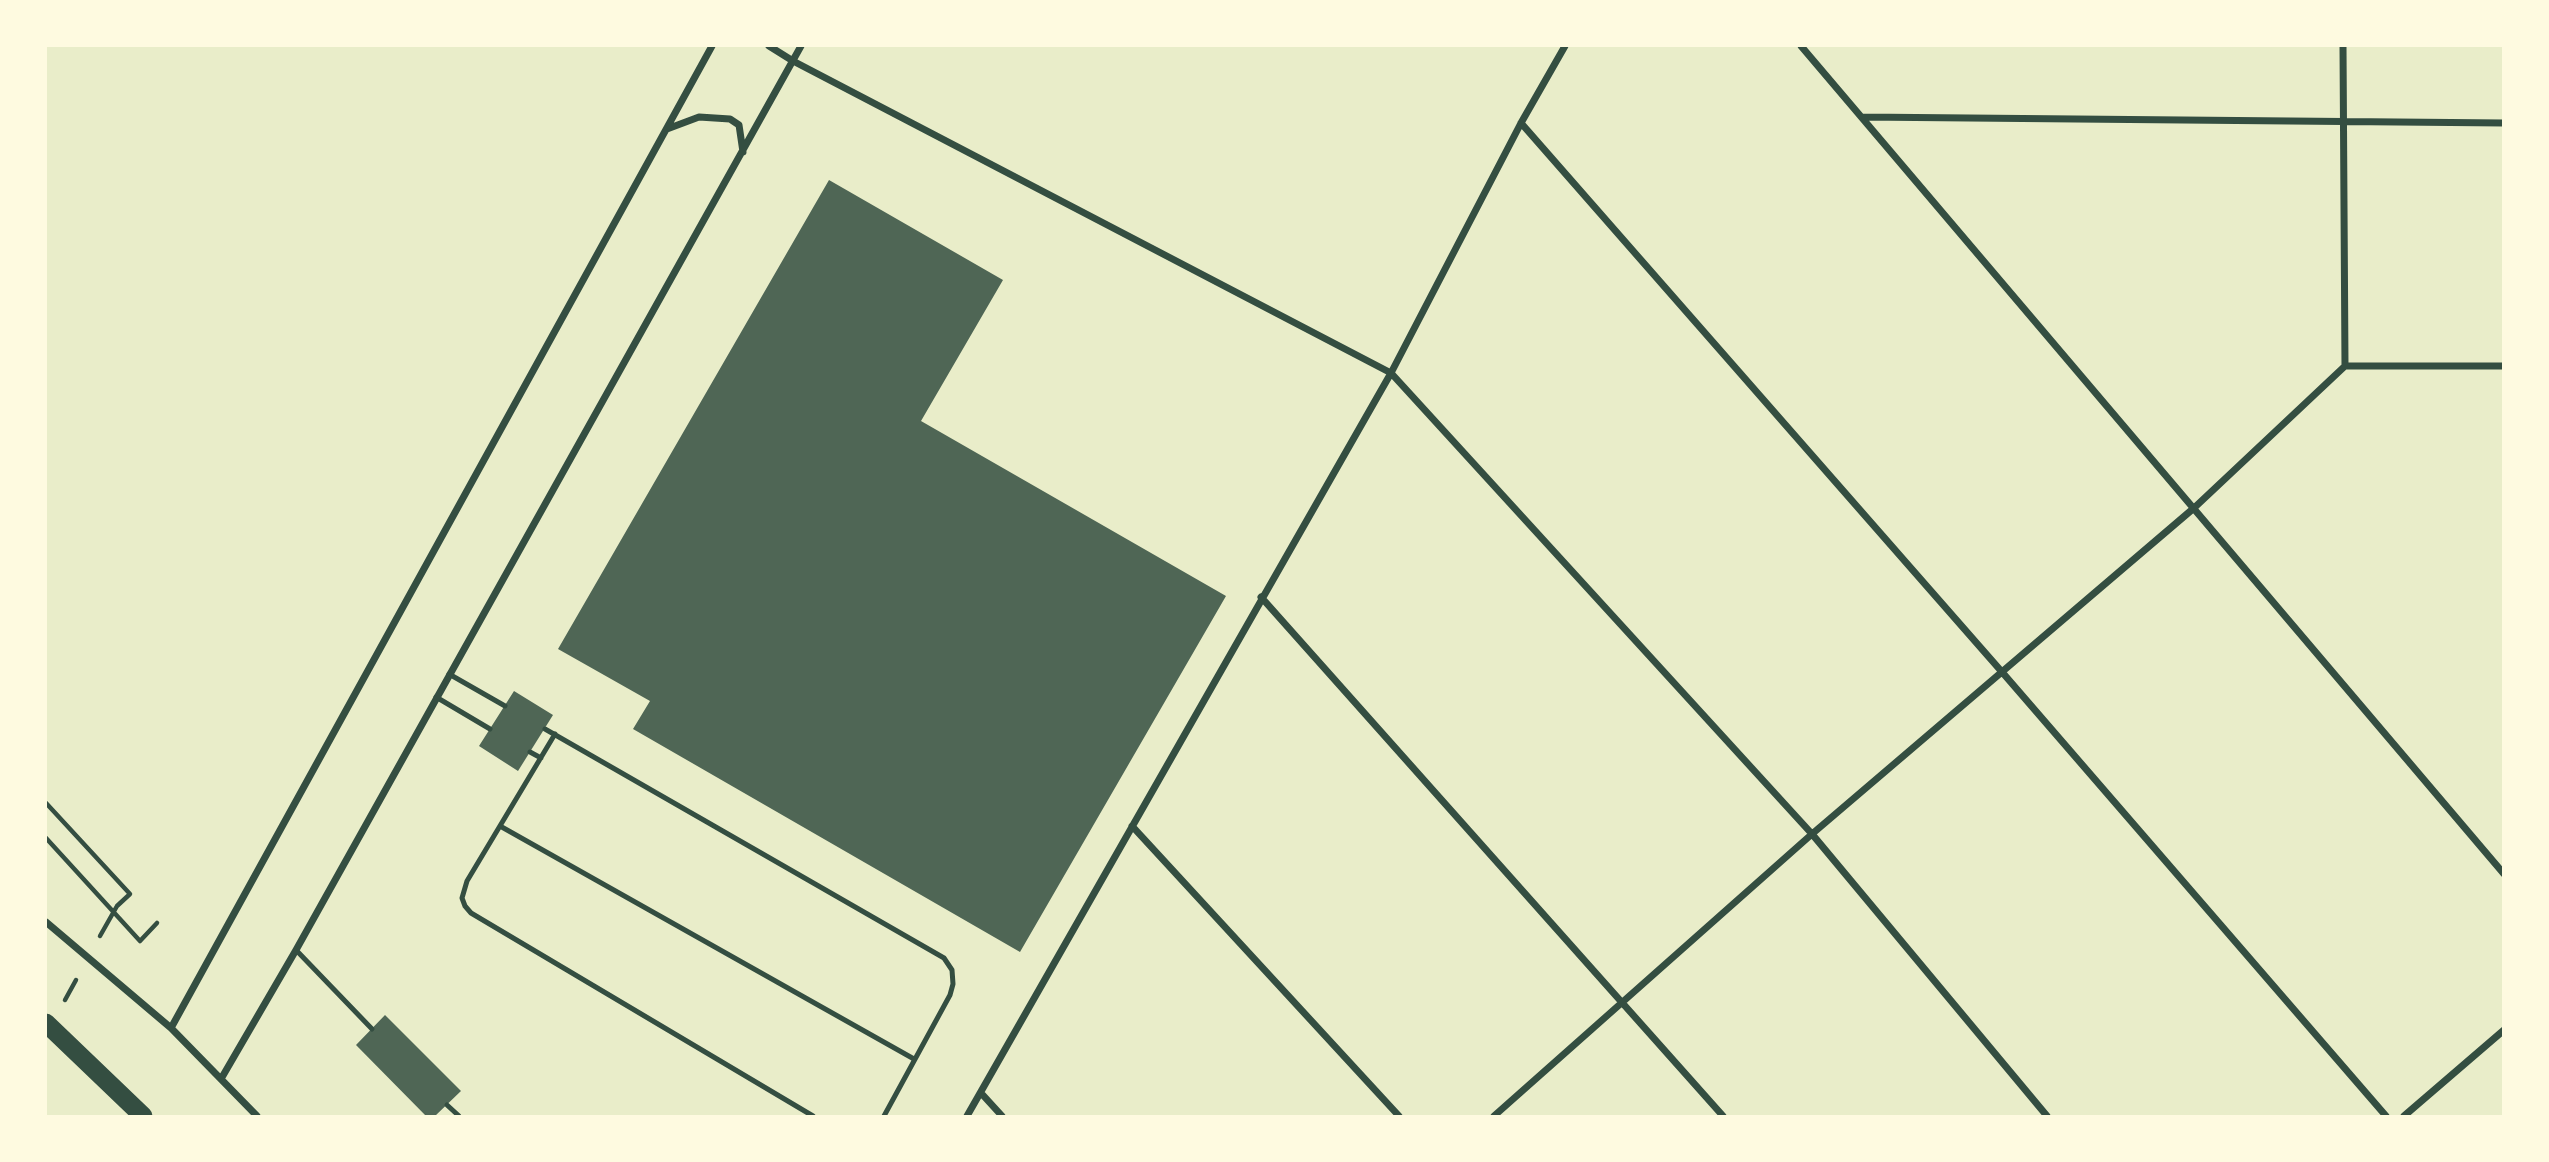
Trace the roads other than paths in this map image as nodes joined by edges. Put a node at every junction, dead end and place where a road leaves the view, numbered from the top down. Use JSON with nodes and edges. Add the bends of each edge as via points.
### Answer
{"nodes":[{"id":1,"x":712,"y":46,"type":"edge"},
{"id":2,"x":769,"y":46,"type":"edge"},
{"id":3,"x":801,"y":46,"type":"edge"},
{"id":4,"x":1565,"y":46,"type":"edge"},
{"id":5,"x":1801,"y":46,"type":"edge"},
{"id":6,"x":2343,"y":46,"type":"edge"},
{"id":7,"x":793,"y":61,"type":"junction"},
{"id":8,"x":1862,"y":117,"type":"junction"},
{"id":9,"x":2344,"y":121,"type":"junction"},
{"id":10,"x":1521,"y":123,"type":"junction"},
{"id":11,"x":2504,"y":123,"type":"edge"},
{"id":12,"x":667,"y":129,"type":"junction"},
{"id":13,"x":743,"y":153,"type":"junction"},
{"id":14,"x":2345,"y":366,"type":"junction"},
{"id":15,"x":2504,"y":366,"type":"edge"},
{"id":16,"x":1391,"y":373,"type":"junction"},
{"id":17,"x":2194,"y":508,"type":"junction"},
{"id":18,"x":1261,"y":597,"type":"junction"},
{"id":19,"x":2002,"y":672,"type":"junction"},
{"id":20,"x":449,"y":674,"type":"junction"},
{"id":21,"x":436,"y":697,"type":"junction"},
{"id":22,"x":505,"y":706,"type":"dead end"},
{"id":23,"x":490,"y":729,"type":"dead end"},
{"id":24,"x":545,"y":729,"type":"dead end"},
{"id":25,"x":555,"y":734,"type":"junction"},
{"id":26,"x":530,"y":752,"type":"dead end"},
{"id":27,"x":541,"y":758,"type":"junction"},
{"id":28,"x":500,"y":825,"type":"junction"},
{"id":29,"x":1132,"y":826,"type":"junction"},
{"id":30,"x":1812,"y":834,"type":"junction"},
{"id":31,"x":2504,"y":874,"type":"edge"},
{"id":32,"x":46,"y":922,"type":"edge"},
{"id":33,"x":296,"y":950,"type":"junction"},
{"id":34,"x":1624,"y":1002,"type":"junction"},
{"id":35,"x":46,"y":1023,"type":"edge"},
{"id":36,"x":171,"y":1028,"type":"junction"},
{"id":37,"x":372,"y":1029,"type":"dead end"},
{"id":38,"x":2504,"y":1030,"type":"edge"},
{"id":39,"x":914,"y":1059,"type":"junction"},
{"id":40,"x":221,"y":1079,"type":"junction"},
{"id":41,"x":981,"y":1093,"type":"junction"},
{"id":42,"x":447,"y":1105,"type":"dead end"},
{"id":43,"x":144,"y":1116,"type":"edge"},
{"id":44,"x":257,"y":1116,"type":"edge"},
{"id":45,"x":459,"y":1116,"type":"edge"},
{"id":46,"x":813,"y":1116,"type":"edge"},
{"id":47,"x":884,"y":1116,"type":"edge"},
{"id":48,"x":967,"y":1116,"type":"edge"},
{"id":49,"x":1002,"y":1116,"type":"edge"},
{"id":50,"x":1399,"y":1116,"type":"edge"},
{"id":51,"x":1494,"y":1116,"type":"edge"},
{"id":52,"x":1723,"y":1116,"type":"edge"},
{"id":53,"x":2048,"y":1116,"type":"edge"},
{"id":54,"x":2386,"y":1116,"type":"edge"},
{"id":55,"x":2403,"y":1116,"type":"edge"}],
"edges":[{"from":1,"to":12,"type":"street"},
{"from":2,"to":7,"type":"street"},
{"from":3,"to":7,"type":"street"},
{"from":4,"to":10,"type":"street"},
{"from":5,"to":8,"type":"street"},
{"from":6,"to":9,"type":"street"},
{"from":7,"to":13,"type":"street"},
{"from":7,"to":16,"type":"street"},
{"from":8,"to":9,"type":"street"},
{"from":8,"to":17,"type":"street"},
{"from":9,"to":11,"type":"street"},
{"from":9,"to":14,"type":"street"},
{"from":10,"to":16,"type":"street"},
{"from":10,"to":19,"type":"street"},
{"from":12,"to":13,"type":"street","via":[[699,117],[730,119],[739,125]]},
{"from":12,"to":36,"type":"street"},
{"from":13,"to":20,"type":"street"},
{"from":14,"to":15,"type":"street"},
{"from":14,"to":17,"type":"street"},
{"from":16,"to":18,"type":"street"},
{"from":16,"to":30,"type":"street"},
{"from":17,"to":19,"type":"street"},
{"from":17,"to":31,"type":"street"},
{"from":18,"to":29,"type":"street"},
{"from":18,"to":34,"type":"street"},
{"from":19,"to":30,"type":"street"},
{"from":19,"to":54,"type":"street"},
{"from":20,"to":21,"type":"street"},
{"from":20,"to":22,"type":"lane"},
{"from":21,"to":23,"type":"lane"},
{"from":21,"to":33,"type":"street"},
{"from":24,"to":25,"type":"lane"},
{"from":25,"to":27,"type":"lane"},
{"from":25,"to":39,"type":"lane","via":[[944,958],[952,970],[950,995]]},
{"from":26,"to":27,"type":"lane"},
{"from":27,"to":28,"type":"lane"},
{"from":28,"to":39,"type":"lane"},
{"from":28,"to":46,"type":"lane","via":[[464,889],[471,913]]},
{"from":29,"to":41,"type":"street"},
{"from":29,"to":50,"type":"street"},
{"from":30,"to":34,"type":"street"},
{"from":30,"to":53,"type":"street"},
{"from":32,"to":36,"type":"street"},
{"from":33,"to":37,"type":"lane"},
{"from":33,"to":40,"type":"street"},
{"from":34,"to":51,"type":"street"},
{"from":34,"to":52,"type":"street"},
{"from":35,"to":43,"type":"highway"},
{"from":36,"to":40,"type":"street"},
{"from":38,"to":55,"type":"street"},
{"from":39,"to":47,"type":"lane"},
{"from":40,"to":44,"type":"street"},
{"from":41,"to":48,"type":"street"},
{"from":41,"to":49,"type":"street"},
{"from":42,"to":45,"type":"lane"}]}
